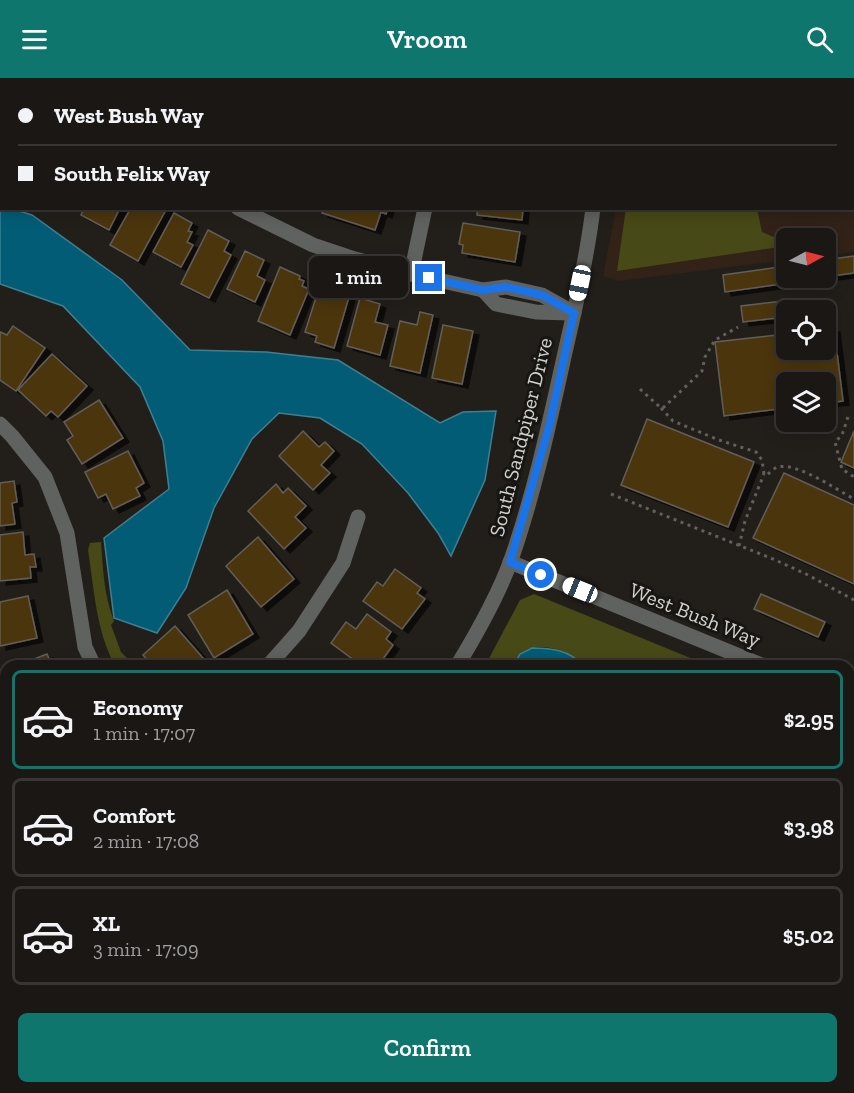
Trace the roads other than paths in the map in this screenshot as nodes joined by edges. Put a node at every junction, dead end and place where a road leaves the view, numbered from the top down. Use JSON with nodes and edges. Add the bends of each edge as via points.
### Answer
{"nodes":[{"id":1,"x":242,"y":210,"type":"edge"},
{"id":2,"x":425,"y":210,"type":"edge"},
{"id":3,"x":593,"y":210,"type":"edge"},
{"id":4,"x":411,"y":274,"type":"junction"},
{"id":5,"x":574,"y":313,"type":"junction"},
{"id":6,"x":0,"y":424,"type":"edge"},
{"id":7,"x":358,"y":517,"type":"dead end"},
{"id":8,"x":510,"y":562,"type":"junction"},
{"id":9,"x":91,"y":660,"type":"edge"},
{"id":10,"x":273,"y":660,"type":"edge"},
{"id":11,"x":460,"y":660,"type":"edge"},
{"id":12,"x":749,"y":660,"type":"edge"}],
"edges":[{"from":1,"to":4,"type":"street","via":[[313,245]]},
{"from":2,"to":4,"type":"street"},
{"from":3,"to":5,"type":"street","name":"South Sandpiper Drive"},
{"from":4,"to":5,"type":"street","via":[[483,290],[506,287],[542,295]]},
{"from":5,"to":8,"type":"street","name":"South Sandpiper Drive","via":[[549,427]]},
{"from":6,"to":9,"type":"street","via":[[45,477],[67,533],[85,647]]},
{"from":7,"to":10,"type":"street","via":[[343,563],[299,631]]},
{"from":8,"to":11,"type":"street","name":"South Sandpiper Drive"},
{"from":8,"to":12,"type":"street","name":"West Bush Way"}]}
